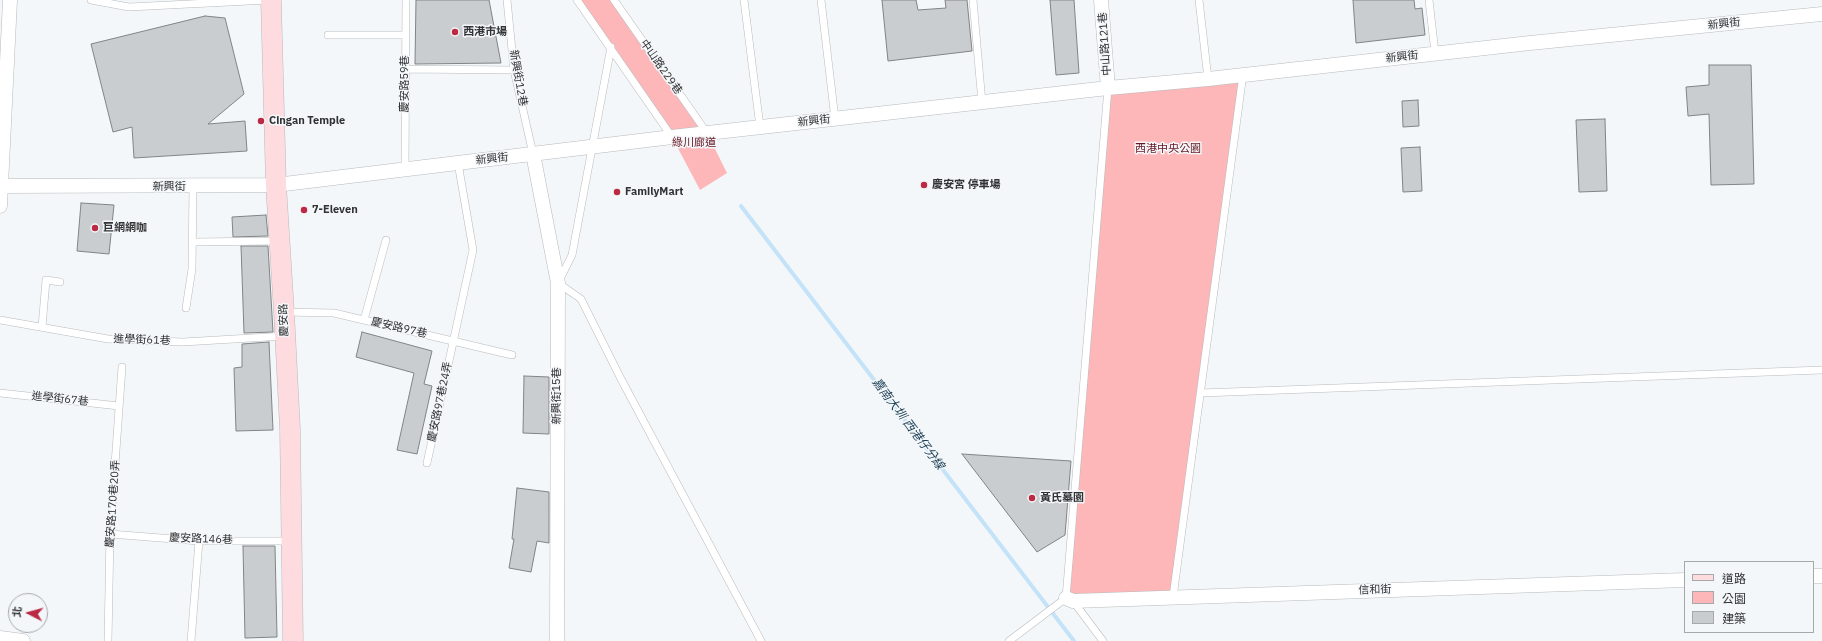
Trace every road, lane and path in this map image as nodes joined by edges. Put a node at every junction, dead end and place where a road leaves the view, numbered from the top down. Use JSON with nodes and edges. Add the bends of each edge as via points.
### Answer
{"nodes":[{"id":1,"x":10,"y":0,"type":"edge"},
{"id":2,"x":90,"y":0,"type":"edge"},
{"id":3,"x":270,"y":0,"type":"edge"},
{"id":4,"x":406,"y":0,"type":"edge"},
{"id":5,"x":507,"y":0,"type":"edge"},
{"id":6,"x":577,"y":0,"type":"edge"},
{"id":7,"x":614,"y":0,"type":"edge"},
{"id":8,"x":744,"y":0,"type":"edge"},
{"id":9,"x":821,"y":0,"type":"edge"},
{"id":10,"x":973,"y":0,"type":"edge"},
{"id":11,"x":1101,"y":0,"type":"edge"},
{"id":12,"x":1199,"y":0,"type":"edge"},
{"id":13,"x":1429,"y":0,"type":"edge"},
{"id":14,"x":1822,"y":14,"type":"edge"},
{"id":15,"x":328,"y":35,"type":"dead end"},
{"id":16,"x":405,"y":35,"type":"junction"},
{"id":17,"x":611,"y":47,"type":"junction"},
{"id":18,"x":1435,"y":53,"type":"junction"},
{"id":19,"x":405,"y":69,"type":"junction"},
{"id":20,"x":514,"y":70,"type":"junction"},
{"id":21,"x":1244,"y":74,"type":"junction"},
{"id":22,"x":1208,"y":79,"type":"junction"},
{"id":23,"x":1108,"y":88,"type":"junction"},
{"id":24,"x":982,"y":103,"type":"junction"},
{"id":25,"x":835,"y":119,"type":"junction"},
{"id":26,"x":760,"y":127,"type":"junction"},
{"id":27,"x":708,"y":133,"type":"junction"},
{"id":28,"x":672,"y":136,"type":"junction"},
{"id":29,"x":591,"y":146,"type":"junction"},
{"id":30,"x":533,"y":154,"type":"junction"},
{"id":31,"x":458,"y":162,"type":"junction"},
{"id":32,"x":405,"y":169,"type":"junction"},
{"id":33,"x":276,"y":185,"type":"junction"},
{"id":34,"x":1,"y":187,"type":"edge"},
{"id":35,"x":193,"y":187,"type":"junction"},
{"id":36,"x":0,"y":206,"type":"edge"},
{"id":37,"x":386,"y":240,"type":"dead end"},
{"id":38,"x":280,"y":241,"type":"junction"},
{"id":39,"x":193,"y":242,"type":"junction"},
{"id":40,"x":60,"y":282,"type":"dead end"},
{"id":41,"x":558,"y":283,"type":"junction"},
{"id":42,"x":186,"y":308,"type":"dead end"},
{"id":43,"x":284,"y":312,"type":"junction"},
{"id":44,"x":0,"y":320,"type":"edge"},
{"id":45,"x":364,"y":320,"type":"junction"},
{"id":46,"x":42,"y":327,"type":"junction"},
{"id":47,"x":285,"y":336,"type":"junction"},
{"id":48,"x":453,"y":341,"type":"junction"},
{"id":49,"x":512,"y":355,"type":"dead end"},
{"id":50,"x":122,"y":367,"type":"dead end"},
{"id":51,"x":1822,"y":370,"type":"edge"},
{"id":52,"x":1202,"y":392,"type":"junction"},
{"id":53,"x":0,"y":393,"type":"edge"},
{"id":54,"x":119,"y":406,"type":"junction"},
{"id":55,"x":427,"y":463,"type":"dead end"},
{"id":56,"x":110,"y":534,"type":"junction"},
{"id":57,"x":199,"y":541,"type":"junction"},
{"id":58,"x":292,"y":541,"type":"junction"},
{"id":59,"x":1684,"y":580,"type":"edge"},
{"id":60,"x":1173,"y":597,"type":"junction"},
{"id":61,"x":1070,"y":600,"type":"junction"},
{"id":62,"x":0,"y":638,"type":"edge"},
{"id":63,"x":23,"y":641,"type":"edge"},
{"id":64,"x":108,"y":641,"type":"edge"},
{"id":65,"x":191,"y":641,"type":"edge"},
{"id":66,"x":293,"y":641,"type":"edge"},
{"id":67,"x":557,"y":641,"type":"edge"},
{"id":68,"x":762,"y":641,"type":"edge"},
{"id":69,"x":1009,"y":641,"type":"edge"},
{"id":70,"x":1103,"y":641,"type":"edge"}],
"edges":[{"from":1,"to":34,"type":"street"},
{"from":2,"to":3,"type":"lane","via":[[129,7]]},
{"from":3,"to":33,"type":"main road","name":"慶安路"},
{"from":4,"to":16,"type":"lane","name":"慶安路59巷"},
{"from":5,"to":20,"type":"lane","name":"新興街12巷"},
{"from":6,"to":17,"type":"lane"},
{"from":7,"to":27,"type":"lane","name":"中山路229巷"},
{"from":8,"to":26,"type":"lane"},
{"from":9,"to":25,"type":"lane"},
{"from":10,"to":24,"type":"lane"},
{"from":11,"to":23,"type":"street","name":"中山路121巷"},
{"from":12,"to":22,"type":"lane"},
{"from":13,"to":18,"type":"lane"},
{"from":14,"to":18,"type":"street","name":"新興街"},
{"from":15,"to":16,"type":"lane"},
{"from":16,"to":19,"type":"lane","name":"慶安路59巷"},
{"from":17,"to":28,"type":"lane"},
{"from":17,"to":29,"type":"lane"},
{"from":18,"to":21,"type":"street","name":"新興街"},
{"from":19,"to":20,"type":"lane"},
{"from":19,"to":32,"type":"lane","name":"慶安路59巷"},
{"from":20,"to":30,"type":"lane","name":"新興街12巷"},
{"from":21,"to":22,"type":"street","name":"新興街"},
{"from":21,"to":52,"type":"lane"},
{"from":22,"to":23,"type":"street","name":"新興街"},
{"from":23,"to":24,"type":"street","name":"新興街"},
{"from":23,"to":61,"type":"lane"},
{"from":24,"to":25,"type":"street","name":"新興街"},
{"from":25,"to":26,"type":"street","name":"新興街"},
{"from":26,"to":27,"type":"street","name":"新興街"},
{"from":27,"to":28,"type":"street","name":"新興街"},
{"from":28,"to":29,"type":"street","name":"新興街"},
{"from":29,"to":30,"type":"street","name":"新興街"},
{"from":29,"to":41,"type":"lane","via":[[572,255]]},
{"from":30,"to":31,"type":"street","name":"新興街"},
{"from":30,"to":41,"type":"street","name":"新興街15巷"},
{"from":31,"to":32,"type":"street","name":"新興街"},
{"from":31,"to":48,"type":"lane","name":"慶安路97巷24弄","via":[[473,250]]},
{"from":32,"to":33,"type":"street","name":"新興街"},
{"from":33,"to":35,"type":"street","name":"新興街"},
{"from":33,"to":38,"type":"main road","name":"慶安路"},
{"from":34,"to":35,"type":"street","name":"新興街"},
{"from":34,"to":36,"type":"street"},
{"from":35,"to":39,"type":"lane"},
{"from":37,"to":45,"type":"lane"},
{"from":38,"to":39,"type":"lane"},
{"from":38,"to":43,"type":"main road","name":"慶安路"},
{"from":39,"to":42,"type":"lane"},
{"from":40,"to":46,"type":"lane","via":[[46,280]]},
{"from":41,"to":67,"type":"street","name":"新興街15巷"},
{"from":41,"to":68,"type":"lane","via":[[581,299],[621,379]]},
{"from":43,"to":45,"type":"lane","name":"慶安路97巷","via":[[334,313]]},
{"from":43,"to":47,"type":"main road","name":"慶安路"},
{"from":44,"to":46,"type":"lane","name":"進學街61巷"},
{"from":45,"to":48,"type":"lane","name":"慶安路97巷"},
{"from":46,"to":47,"type":"lane","name":"進學街61巷","via":[[116,339],[183,342]]},
{"from":47,"to":58,"type":"main road","name":"慶安路"},
{"from":48,"to":49,"type":"lane","name":"慶安路97巷"},
{"from":48,"to":55,"type":"lane","name":"慶安路97巷24弄"},
{"from":50,"to":54,"type":"lane","name":"慶安路170巷20弄"},
{"from":51,"to":52,"type":"lane"},
{"from":52,"to":60,"type":"lane"},
{"from":53,"to":54,"type":"lane","name":"進學街67巷"},
{"from":54,"to":56,"type":"lane","name":"慶安路170巷20弄"},
{"from":56,"to":57,"type":"lane","name":"慶安路146巷"},
{"from":56,"to":64,"type":"lane","name":"慶安路170巷20弄"},
{"from":57,"to":58,"type":"lane","name":"慶安路146巷"},
{"from":57,"to":65,"type":"lane"},
{"from":58,"to":66,"type":"main road","name":"慶安路"},
{"from":59,"to":60,"type":"street","name":"信和街"},
{"from":60,"to":61,"type":"street","name":"信和街"},
{"from":61,"to":69,"type":"lane"},
{"from":61,"to":70,"type":"lane"},
{"from":62,"to":63,"type":"street"}]}
